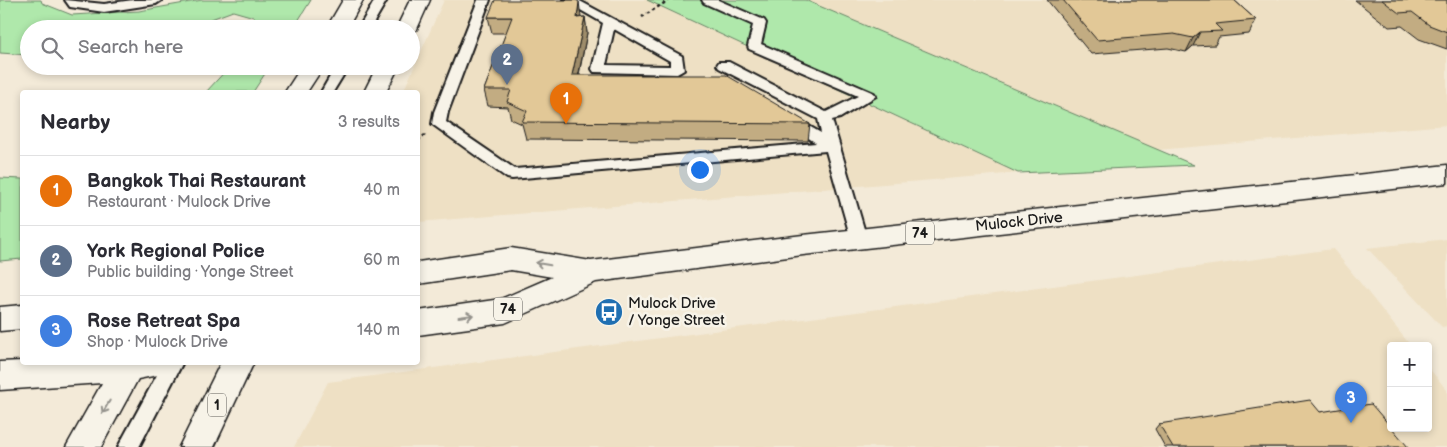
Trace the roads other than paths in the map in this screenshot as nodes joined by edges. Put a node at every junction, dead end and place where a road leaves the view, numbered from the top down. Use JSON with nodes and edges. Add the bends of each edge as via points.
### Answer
{"nodes":[{"id":1,"x":71,"y":0,"type":"edge"},
{"id":2,"x":156,"y":0,"type":"edge"},
{"id":3,"x":353,"y":0,"type":"edge"},
{"id":4,"x":381,"y":0,"type":"edge"},
{"id":5,"x":420,"y":0,"type":"edge"},
{"id":6,"x":484,"y":0,"type":"edge"},
{"id":7,"x":569,"y":0,"type":"edge"},
{"id":8,"x":708,"y":0,"type":"edge"},
{"id":9,"x":341,"y":20,"type":"edge"},
{"id":10,"x":369,"y":20,"type":"edge"},
{"id":11,"x":410,"y":20,"type":"edge"},
{"id":12,"x":609,"y":22,"type":"junction"},
{"id":13,"x":724,"y":65,"type":"dead end"},
{"id":14,"x":307,"y":75,"type":"edge"},
{"id":15,"x":337,"y":75,"type":"edge"},
{"id":16,"x":384,"y":75,"type":"edge"},
{"id":17,"x":297,"y":90,"type":"edge"},
{"id":18,"x":328,"y":90,"type":"edge"},
{"id":19,"x":376,"y":90,"type":"edge"},
{"id":20,"x":781,"y":116,"type":"edge"},
{"id":21,"x":824,"y":117,"type":"junction"},
{"id":22,"x":832,"y":146,"type":"junction"},
{"id":23,"x":1447,"y":174,"type":"edge"},
{"id":24,"x":858,"y":239,"type":"junction"},
{"id":25,"x":591,"y":272,"type":"junction"},
{"id":26,"x":420,"y":273,"type":"edge"},
{"id":27,"x":20,"y":317,"type":"edge"},
{"id":28,"x":0,"y":319,"type":"edge"},
{"id":29,"x":420,"y":323,"type":"edge"},
{"id":30,"x":130,"y":365,"type":"edge"},
{"id":31,"x":172,"y":365,"type":"edge"},
{"id":32,"x":237,"y":365,"type":"edge"},
{"id":33,"x":0,"y":376,"type":"edge"},
{"id":34,"x":83,"y":447,"type":"edge"},
{"id":35,"x":128,"y":447,"type":"edge"},
{"id":36,"x":196,"y":447,"type":"edge"}],
"edges":[{"from":1,"to":2,"type":"lane","via":[[74,4],[104,8]]},
{"from":3,"to":9,"type":"main road"},
{"from":4,"to":10,"type":"lane"},
{"from":5,"to":11,"type":"main road"},
{"from":6,"to":22,"type":"lane","via":[[439,124],[512,174]]},
{"from":7,"to":12,"type":"lane"},
{"from":8,"to":21,"type":"lane","via":[[760,23],[754,46],[869,96],[835,115]]},
{"from":12,"to":12,"type":"lane","via":[[677,59],[677,70],[599,69]]},
{"from":13,"to":21,"type":"lane"},
{"from":14,"to":17,"type":"main road"},
{"from":15,"to":18,"type":"lane"},
{"from":16,"to":19,"type":"main road"},
{"from":20,"to":22,"type":"lane"},
{"from":21,"to":22,"type":"lane"},
{"from":22,"to":24,"type":"lane"},
{"from":23,"to":24,"type":"main road","name":"Mulock Drive","number":"74"},
{"from":24,"to":25,"type":"main road","name":"Mulock Drive","number":"74"},
{"from":25,"to":26,"type":"main road","name":"Mulock Drive","number":"74","one_way":true,"via":[[510,259]]},
{"from":29,"to":25,"type":"main road","name":"Mulock Drive","number":"74","one_way":true,"via":[[504,311]]},
{"from":27,"to":28,"type":"main road"},
{"from":30,"to":33,"type":"main road"},
{"from":30,"to":34,"type":"main road","one_way":true},
{"from":31,"to":35,"type":"lane"},
{"from":32,"to":36,"type":"main road","number":"1"}]}
